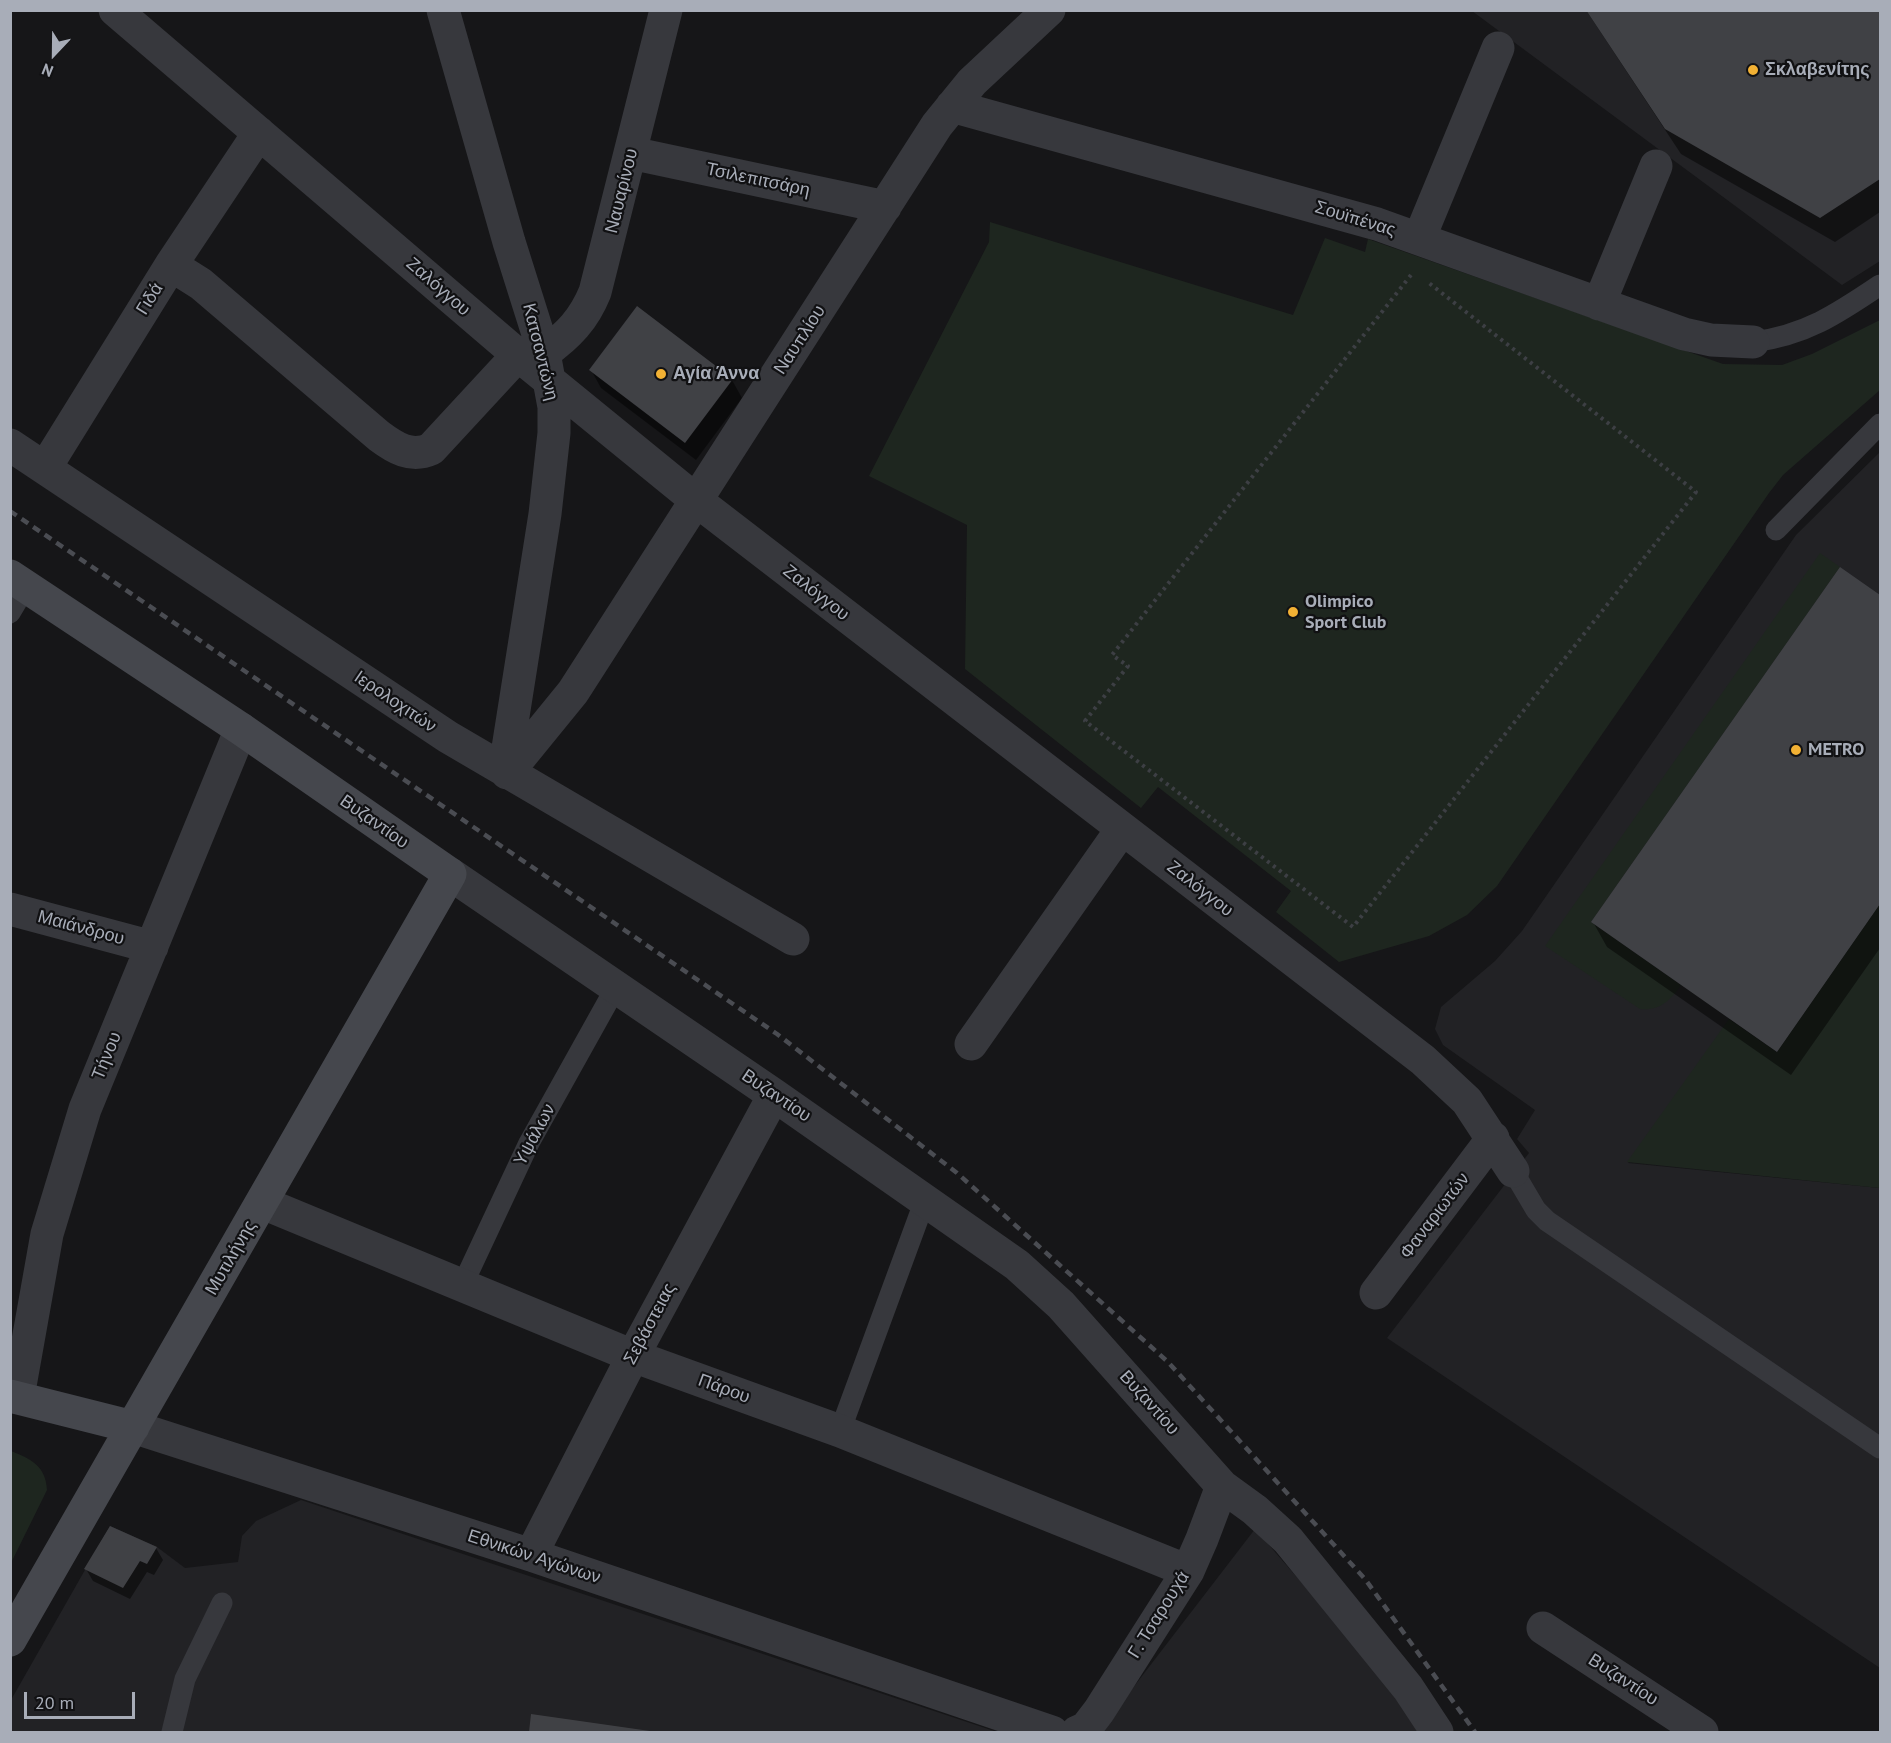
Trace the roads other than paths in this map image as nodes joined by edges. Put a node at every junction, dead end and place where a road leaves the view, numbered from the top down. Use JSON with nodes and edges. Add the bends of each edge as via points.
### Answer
{"nodes":[{"id":1,"x":115,"y":10,"type":"edge"},
{"id":2,"x":443,"y":10,"type":"edge"},
{"id":3,"x":666,"y":10,"type":"edge"},
{"id":4,"x":1050,"y":10,"type":"edge"},
{"id":5,"x":1498,"y":48,"type":"dead end"},
{"id":6,"x":952,"y":106,"type":"junction"},
{"id":7,"x":259,"y":133,"type":"junction"},
{"id":8,"x":632,"y":153,"type":"junction"},
{"id":9,"x":1656,"y":166,"type":"dead end"},
{"id":10,"x":885,"y":207,"type":"junction"},
{"id":11,"x":1419,"y":239,"type":"junction"},
{"id":12,"x":171,"y":265,"type":"junction"},
{"id":13,"x":1881,"y":285,"type":"edge"},
{"id":14,"x":1599,"y":304,"type":"junction"},
{"id":15,"x":1753,"y":342,"type":"joint"},
{"id":16,"x":538,"y":364,"type":"junction"},
{"id":17,"x":1881,"y":424,"type":"edge"},
{"id":18,"x":10,"y":445,"type":"edge"},
{"id":19,"x":45,"y":468,"type":"junction"},
{"id":20,"x":697,"y":501,"type":"junction"},
{"id":21,"x":1776,"y":530,"type":"dead end"},
{"id":22,"x":16,"y":592,"type":"edge"},
{"id":23,"x":241,"y":729,"type":"junction"},
{"id":24,"x":507,"y":773,"type":"junction"},
{"id":25,"x":1122,"y":829,"type":"junction"},
{"id":26,"x":450,"y":874,"type":"junction"},
{"id":27,"x":10,"y":909,"type":"edge"},
{"id":28,"x":793,"y":939,"type":"dead end"},
{"id":29,"x":152,"y":947,"type":"junction"},
{"id":30,"x":616,"y":987,"type":"junction"},
{"id":31,"x":971,"y":1044,"type":"dead end"},
{"id":32,"x":774,"y":1095,"type":"junction"},
{"id":33,"x":1493,"y":1138,"type":"junction"},
{"id":34,"x":1513,"y":1171,"type":"joint"},
{"id":35,"x":925,"y":1200,"type":"junction"},
{"id":36,"x":262,"y":1203,"type":"junction"},
{"id":37,"x":462,"y":1286,"type":"junction"},
{"id":38,"x":1376,"y":1293,"type":"dead end"},
{"id":39,"x":633,"y":1356,"type":"junction"},
{"id":40,"x":14,"y":1397,"type":"edge"},
{"id":41,"x":133,"y":1427,"type":"junction"},
{"id":42,"x":840,"y":1431,"type":"junction"},
{"id":43,"x":1881,"y":1448,"type":"edge"},
{"id":44,"x":1222,"y":1486,"type":"junction"},
{"id":45,"x":531,"y":1555,"type":"junction"},
{"id":46,"x":1188,"y":1571,"type":"junction"},
{"id":47,"x":222,"y":1603,"type":"dead end"},
{"id":48,"x":1543,"y":1628,"type":"dead end"},
{"id":49,"x":10,"y":1640,"type":"edge"},
{"id":50,"x":172,"y":1732,"type":"edge"},
{"id":51,"x":1052,"y":1732,"type":"edge"},
{"id":52,"x":1077,"y":1732,"type":"edge"},
{"id":53,"x":1437,"y":1732,"type":"edge"},
{"id":54,"x":1702,"y":1732,"type":"edge"}],
"edges":[{"from":1,"to":7,"type":"street","name":"Ζαλόγγου"},
{"from":2,"to":16,"type":"street","name":"Κατσαντώνη","via":[[509,242]]},
{"from":3,"to":8,"type":"street","name":"Ναυαρίνου"},
{"from":4,"to":6,"type":"street","name":"Ναυπλίου"},
{"from":5,"to":11,"type":"street"},
{"from":6,"to":10,"type":"street","name":"Ναυπλίου"},
{"from":6,"to":11,"type":"street","name":"Σουϊπένας"},
{"from":7,"to":12,"type":"street","name":"Γιδά"},
{"from":7,"to":16,"type":"street","name":"Ζαλόγγου"},
{"from":8,"to":10,"type":"street","name":"Τσιλεπιτσάρη"},
{"from":8,"to":16,"type":"street","name":"Ναυαρίνου","via":[[586,315]]},
{"from":9,"to":14,"type":"street"},
{"from":10,"to":20,"type":"street","name":"Ναυπλίου"},
{"from":11,"to":14,"type":"street","name":"Σουϊπένας"},
{"from":12,"to":16,"type":"street","name":"Ναυαρίνου","via":[[201,284],[379,436],[402,450],[430,449]]},
{"from":12,"to":19,"type":"street","name":"Γιδά"},
{"from":13,"to":15,"type":"lane","via":[[1810,329]]},
{"from":14,"to":15,"type":"street","name":"Σουϊπένας","via":[[1698,338]]},
{"from":16,"to":20,"type":"street","name":"Ζαλόγγου"},
{"from":16,"to":24,"type":"street","name":"Κατσαντώνη","via":[[554,433]]},
{"from":17,"to":21,"type":"lane"},
{"from":18,"to":19,"type":"street","name":"Ιερολοχιτών"},
{"from":19,"to":24,"type":"street","name":"Ιερολοχιτών","via":[[397,704]]},
{"from":20,"to":24,"type":"street","name":"Ναυπλίου","via":[[573,692]]},
{"from":20,"to":25,"type":"street","name":"Ζαλόγγου"},
{"from":22,"to":23,"type":"street","name":"Βυζαντίου"},
{"from":23,"to":26,"type":"street","name":"Βυζαντίου"},
{"from":23,"to":29,"type":"street","name":"Τήνου"},
{"from":24,"to":28,"type":"street","name":"Ιερολοχιτών"},
{"from":25,"to":31,"type":"street"},
{"from":25,"to":33,"type":"street","name":"Ζαλόγγου","via":[[1423,1060],[1467,1101]]},
{"from":26,"to":30,"type":"street","name":"Βυζαντίου"},
{"from":26,"to":36,"type":"street","name":"Μυτιλήνης"},
{"from":27,"to":29,"type":"street","name":"Μαιάνδρου"},
{"from":29,"to":40,"type":"street","name":"Τήνου","via":[[85,1109],[46,1234]]},
{"from":30,"to":32,"type":"street","name":"Βυζαντίου"},
{"from":30,"to":37,"type":"lane","name":"Υψάλων","via":[[529,1143]]},
{"from":32,"to":35,"type":"street","name":"Βυζαντίου"},
{"from":32,"to":39,"type":"street","name":"Σεβάστειας"},
{"from":33,"to":34,"type":"street","name":"Ζαλόγγου"},
{"from":33,"to":38,"type":"street","name":"Φαναριωτών"},
{"from":34,"to":43,"type":"lane","via":[[1547,1221]]},
{"from":35,"to":42,"type":"lane"},
{"from":35,"to":44,"type":"street","name":"Βυζαντίου","via":[[1042,1286]]},
{"from":36,"to":37,"type":"street","name":"Πάρου"},
{"from":36,"to":41,"type":"street","name":"Μυτιλήνης"},
{"from":37,"to":39,"type":"street","name":"Πάρου"},
{"from":39,"to":42,"type":"street","name":"Πάρου"},
{"from":39,"to":45,"type":"street","name":"Σεβάστειας"},
{"from":40,"to":41,"type":"street","name":"Εθνικών Αγώνων"},
{"from":41,"to":45,"type":"street","name":"Εθνικών Αγώνων"},
{"from":41,"to":49,"type":"street","name":"Μυτιλήνης"},
{"from":42,"to":46,"type":"street","name":"Πάρου"},
{"from":44,"to":46,"type":"street","name":"Γ. Τσαρουχά"},
{"from":44,"to":53,"type":"street","name":"Βυζαντίου","via":[[1288,1540],[1407,1688]]},
{"from":45,"to":51,"type":"street","name":"Εθνικών Αγώνων"},
{"from":46,"to":52,"type":"street","name":"Γ. Τσαρουχά","via":[[1099,1711],[1086,1728]]},
{"from":47,"to":50,"type":"lane","via":[[185,1679]]},
{"from":48,"to":54,"type":"street","name":"Βυζαντίου"}]}
